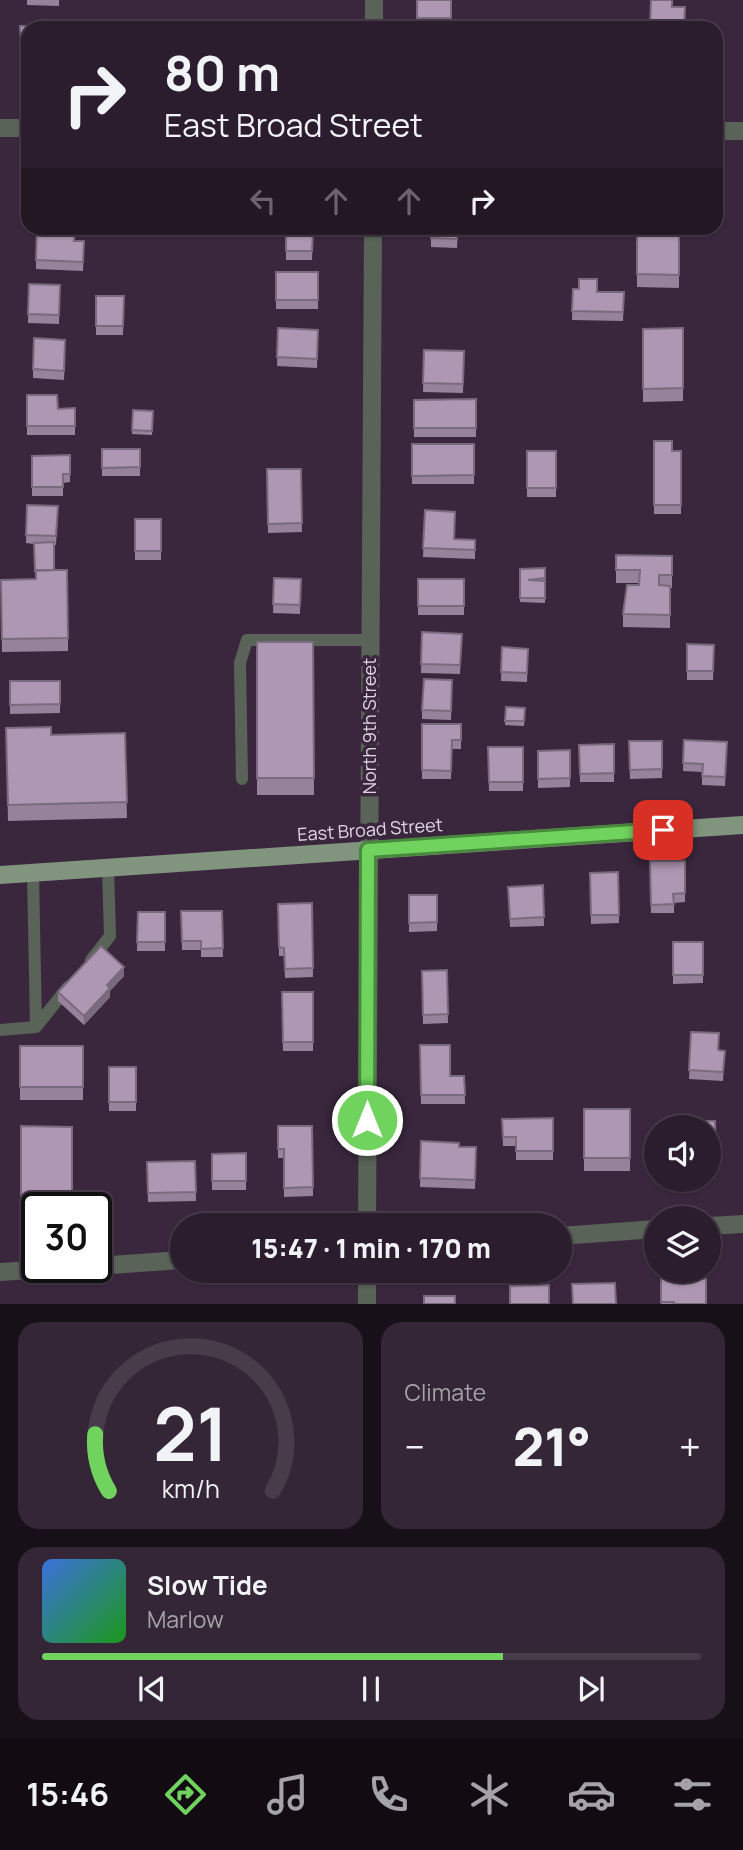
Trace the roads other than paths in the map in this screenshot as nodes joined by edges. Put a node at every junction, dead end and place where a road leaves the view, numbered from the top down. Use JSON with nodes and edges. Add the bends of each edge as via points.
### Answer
{"nodes":[{"id":1,"x":374,"y":0,"type":"edge"},
{"id":2,"x":374,"y":21,"type":"edge"},
{"id":3,"x":0,"y":128,"type":"edge"},
{"id":4,"x":21,"y":128,"type":"edge"},
{"id":5,"x":723,"y":131,"type":"edge"},
{"id":6,"x":743,"y":131,"type":"edge"},
{"id":7,"x":373,"y":235,"type":"edge"},
{"id":8,"x":370,"y":640,"type":"junction"},
{"id":9,"x":242,"y":779,"type":"dead end"},
{"id":10,"x":743,"y":825,"type":"edge"},
{"id":11,"x":368,"y":850,"type":"junction"},
{"id":12,"x":108,"y":868,"type":"junction"},
{"id":13,"x":33,"y":873,"type":"junction"},
{"id":14,"x":0,"y":875,"type":"edge"},
{"id":15,"x":36,"y":1027,"type":"junction"},
{"id":16,"x":0,"y":1030,"type":"edge"},
{"id":17,"x":367,"y":1213,"type":"edge"},
{"id":18,"x":743,"y":1224,"type":"edge"},
{"id":19,"x":721,"y":1225,"type":"edge"},
{"id":20,"x":644,"y":1230,"type":"edge"},
{"id":21,"x":572,"y":1235,"type":"edge"},
{"id":22,"x":170,"y":1261,"type":"edge"},
{"id":23,"x":112,"y":1265,"type":"edge"},
{"id":24,"x":21,"y":1271,"type":"edge"},
{"id":25,"x":0,"y":1272,"type":"edge"},
{"id":26,"x":367,"y":1283,"type":"edge"},
{"id":27,"x":367,"y":1304,"type":"edge"}],
"edges":[{"from":1,"to":2,"type":"street"},
{"from":3,"to":4,"type":"street"},
{"from":5,"to":6,"type":"street"},
{"from":7,"to":8,"type":"street","name":"North 9th Street"},
{"from":8,"to":9,"type":"lane","via":[[247,640],[240,663]]},
{"from":8,"to":11,"type":"street","name":"North 9th Street"},
{"from":10,"to":11,"type":"main road","name":"East Broad Street"},
{"from":11,"to":12,"type":"main road","name":"East Broad Street"},
{"from":11,"to":17,"type":"street","name":"North 9th Street"},
{"from":12,"to":13,"type":"main road","name":"East Broad Street"},
{"from":12,"to":15,"type":"lane","via":[[110,936]]},
{"from":13,"to":14,"type":"main road","name":"East Broad Street"},
{"from":13,"to":15,"type":"lane"},
{"from":15,"to":16,"type":"lane"},
{"from":18,"to":19,"type":"street"},
{"from":20,"to":21,"type":"street"},
{"from":22,"to":23,"type":"street"},
{"from":24,"to":25,"type":"street"},
{"from":26,"to":27,"type":"street"}]}
